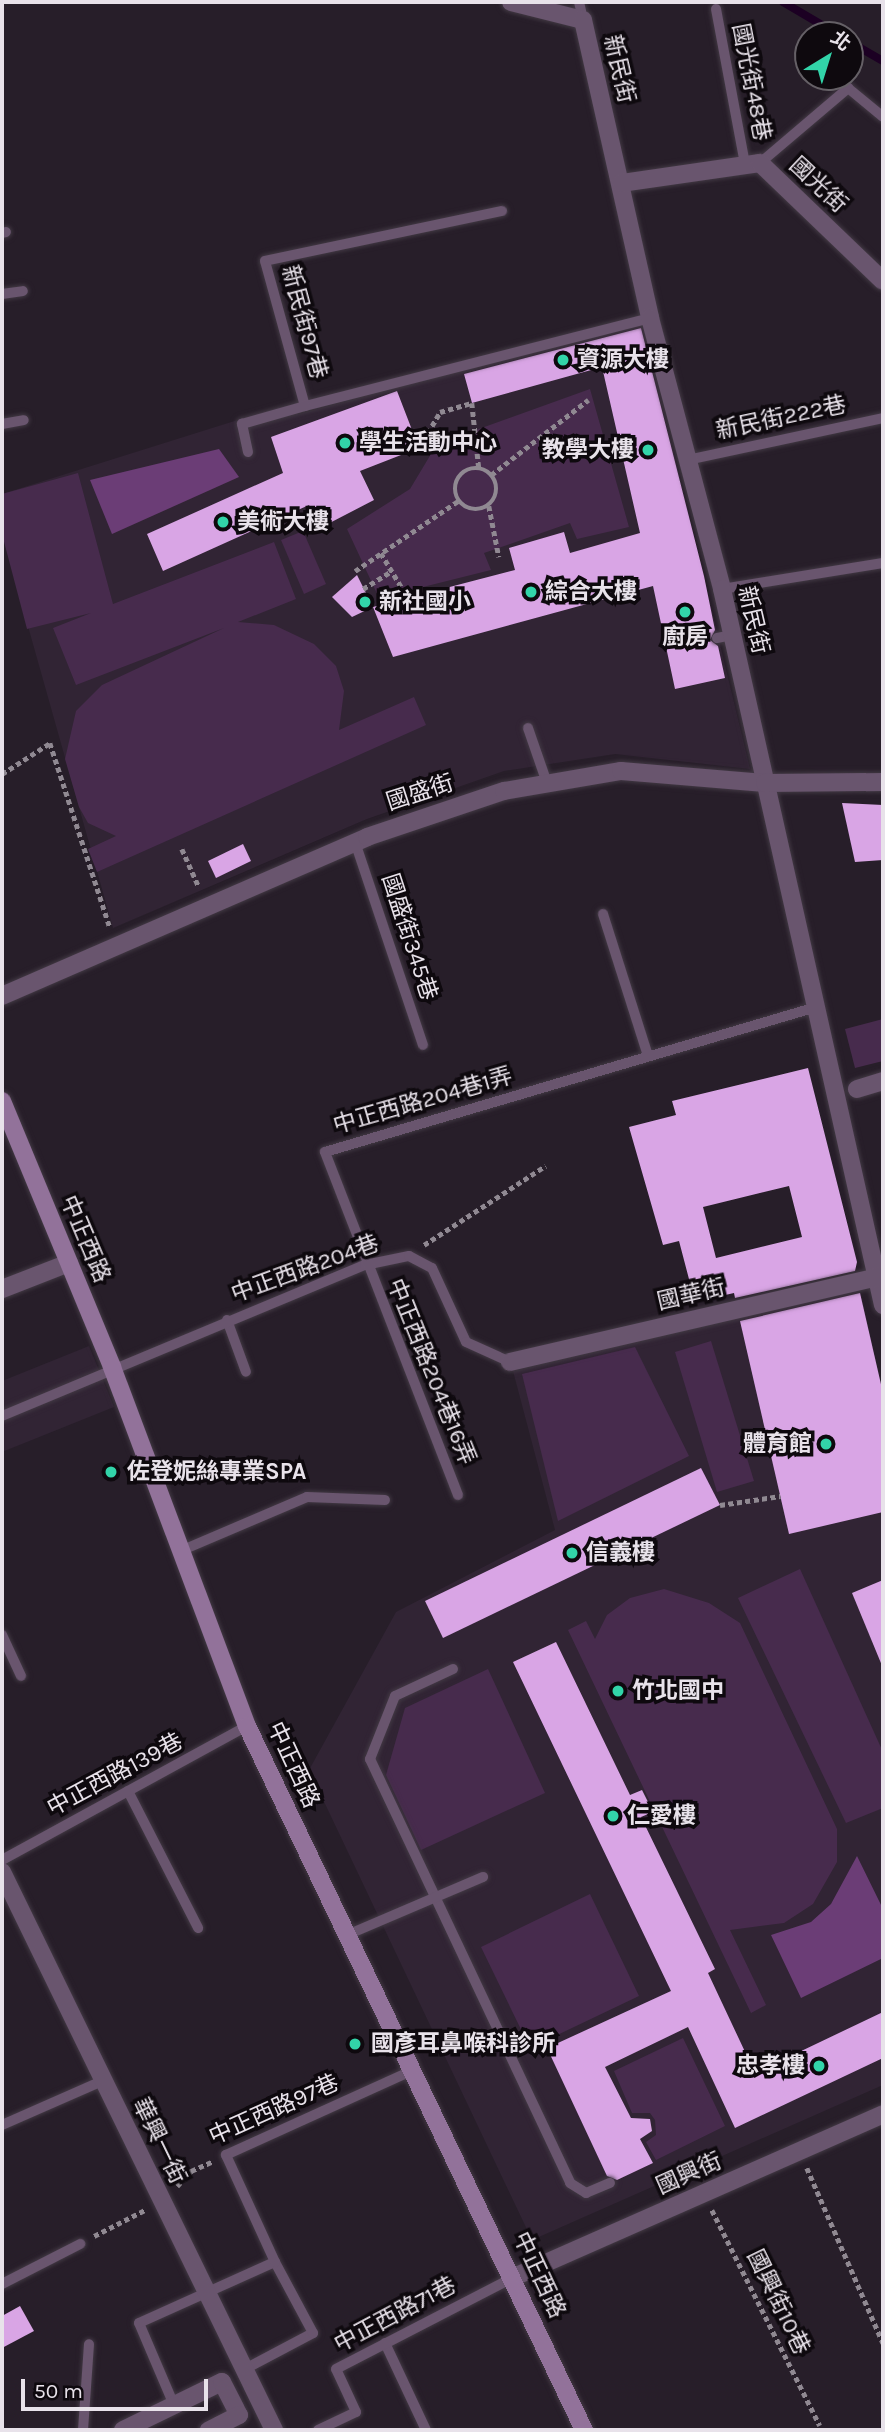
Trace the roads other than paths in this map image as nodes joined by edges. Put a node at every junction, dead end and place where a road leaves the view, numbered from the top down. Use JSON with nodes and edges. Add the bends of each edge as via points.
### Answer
{"nodes":[{"id":1,"x":511,"y":2,"type":"edge"},
{"id":2,"x":579,"y":2,"type":"edge"},
{"id":3,"x":716,"y":9,"type":"dead end"},
{"id":4,"x":583,"y":20,"type":"junction"},
{"id":5,"x":883,"y":117,"type":"edge"},
{"id":6,"x":752,"y":164,"type":"junction"},
{"id":7,"x":621,"y":183,"type":"junction"},
{"id":8,"x":502,"y":211,"type":"dead end"},
{"id":9,"x":883,"y":281,"type":"edge"},
{"id":10,"x":23,"y":291,"type":"dead end"},
{"id":11,"x":2,"y":293,"type":"edge"},
{"id":12,"x":650,"y":318,"type":"junction"},
{"id":13,"x":305,"y":406,"type":"junction"},
{"id":14,"x":883,"y":418,"type":"edge"},
{"id":15,"x":24,"y":420,"type":"dead end"},
{"id":16,"x":2,"y":424,"type":"edge"},
{"id":17,"x":248,"y":452,"type":"dead end"},
{"id":18,"x":687,"y":460,"type":"junction"},
{"id":19,"x":883,"y":563,"type":"edge"},
{"id":20,"x":722,"y":589,"type":"junction"},
{"id":21,"x":528,"y":728,"type":"dead end"},
{"id":22,"x":883,"y":782,"type":"edge"},
{"id":23,"x":547,"y":783,"type":"junction"},
{"id":24,"x":765,"y":783,"type":"junction"},
{"id":25,"x":355,"y":842,"type":"junction"},
{"id":26,"x":603,"y":914,"type":"dead end"},
{"id":27,"x":2,"y":996,"type":"edge"},
{"id":28,"x":813,"y":1008,"type":"junction"},
{"id":29,"x":423,"y":1045,"type":"dead end"},
{"id":30,"x":648,"y":1056,"type":"junction"},
{"id":31,"x":883,"y":1081,"type":"edge"},
{"id":32,"x":857,"y":1089,"type":"dead end"},
{"id":33,"x":2,"y":1101,"type":"edge"},
{"id":34,"x":69,"y":1263,"type":"junction"},
{"id":35,"x":365,"y":1265,"type":"junction"},
{"id":36,"x":881,"y":1277,"type":"edge"},
{"id":37,"x":2,"y":1289,"type":"edge"},
{"id":38,"x":883,"y":1305,"type":"edge"},
{"id":39,"x":227,"y":1320,"type":"junction"},
{"id":40,"x":510,"y":1362,"type":"joint"},
{"id":41,"x":112,"y":1367,"type":"junction"},
{"id":42,"x":246,"y":1372,"type":"dead end"},
{"id":43,"x":2,"y":1416,"type":"edge"},
{"id":44,"x":458,"y":1495,"type":"dead end"},
{"id":45,"x":385,"y":1500,"type":"dead end"},
{"id":46,"x":178,"y":1552,"type":"junction"},
{"id":47,"x":2,"y":1635,"type":"edge"},
{"id":48,"x":453,"y":1669,"type":"dead end"},
{"id":49,"x":21,"y":1676,"type":"dead end"},
{"id":50,"x":247,"y":1726,"type":"junction"},
{"id":51,"x":128,"y":1791,"type":"junction"},
{"id":52,"x":2,"y":1860,"type":"edge"},
{"id":53,"x":2,"y":1872,"type":"edge"},
{"id":54,"x":483,"y":1877,"type":"dead end"},
{"id":55,"x":433,"y":1899,"type":"junction"},
{"id":56,"x":198,"y":1928,"type":"dead end"},
{"id":57,"x":347,"y":1935,"type":"junction"},
{"id":58,"x":413,"y":2070,"type":"junction"},
{"id":59,"x":102,"y":2081,"type":"junction"},
{"id":60,"x":883,"y":2114,"type":"edge"},
{"id":61,"x":2,"y":2125,"type":"edge"},
{"id":62,"x":610,"y":2183,"type":"dead end"},
{"id":63,"x":80,"y":2244,"type":"road end"},
{"id":64,"x":275,"y":2262,"type":"junction"},
{"id":65,"x":513,"y":2277,"type":"junction"},
{"id":66,"x":2,"y":2284,"type":"edge"},
{"id":67,"x":209,"y":2293,"type":"junction"},
{"id":68,"x":384,"y":2343,"type":"junction"},
{"id":69,"x":89,"y":2344,"type":"dead end"},
{"id":70,"x":245,"y":2369,"type":"junction"},
{"id":71,"x":174,"y":2405,"type":"junction"},
{"id":72,"x":83,"y":2430,"type":"edge"},
{"id":73,"x":123,"y":2430,"type":"edge"},
{"id":74,"x":209,"y":2430,"type":"edge"},
{"id":75,"x":274,"y":2430,"type":"edge"},
{"id":76,"x":318,"y":2430,"type":"edge"},
{"id":77,"x":426,"y":2430,"type":"edge"},
{"id":78,"x":584,"y":2430,"type":"edge"}],
"edges":[{"from":1,"to":4,"type":"street","name":"新民街"},
{"from":2,"to":4,"type":"lane"},
{"from":3,"to":6,"type":"lane","name":"國光街48巷"},
{"from":4,"to":7,"type":"street","name":"新民街"},
{"from":5,"to":6,"type":"lane","via":[[848,88]]},
{"from":6,"to":7,"type":"street"},
{"from":6,"to":9,"type":"street","name":"國光街"},
{"from":7,"to":12,"type":"street","name":"新民街"},
{"from":8,"to":13,"type":"lane","name":"新民街97巷","via":[[265,261]]},
{"from":10,"to":11,"type":"lane"},
{"from":12,"to":13,"type":"lane","name":"新民街97巷"},
{"from":12,"to":18,"type":"street","name":"新民街"},
{"from":13,"to":17,"type":"lane","via":[[242,424]]},
{"from":14,"to":18,"type":"lane","name":"新民街222巷"},
{"from":15,"to":16,"type":"lane"},
{"from":18,"to":20,"type":"street","name":"新民街"},
{"from":19,"to":20,"type":"lane"},
{"from":20,"to":24,"type":"street","name":"新民街","via":[[724,636]]},
{"from":21,"to":23,"type":"lane"},
{"from":22,"to":24,"type":"street","name":"國盛街"},
{"from":23,"to":24,"type":"street","name":"國盛街","via":[[621,771]]},
{"from":23,"to":25,"type":"street","name":"國盛街","via":[[504,791]]},
{"from":24,"to":28,"type":"street","name":"新民街"},
{"from":25,"to":27,"type":"street","name":"國盛街"},
{"from":25,"to":29,"type":"lane","name":"國盛街345巷"},
{"from":26,"to":30,"type":"lane"},
{"from":28,"to":30,"type":"lane","name":"中正西路204巷1弄"},
{"from":28,"to":36,"type":"street","name":"新民街"},
{"from":30,"to":35,"type":"lane","name":"中正西路204巷1弄","via":[[325,1152]]},
{"from":31,"to":32,"type":"street"},
{"from":33,"to":34,"type":"main road","name":"中正西路"},
{"from":34,"to":37,"type":"street"},
{"from":34,"to":41,"type":"main road","name":"中正西路"},
{"from":35,"to":39,"type":"lane","name":"中正西路204巷"},
{"from":35,"to":40,"type":"lane","name":"中正西路204巷","via":[[409,1255],[432,1268],[466,1342]]},
{"from":35,"to":44,"type":"lane","name":"中正西路204巷16弄"},
{"from":36,"to":38,"type":"street","name":"新民街"},
{"from":36,"to":40,"type":"street","name":"國華街"},
{"from":39,"to":41,"type":"lane","name":"中正西路204巷"},
{"from":39,"to":42,"type":"lane"},
{"from":41,"to":43,"type":"lane","name":"中正西路204巷"},
{"from":41,"to":46,"type":"main road","name":"中正西路"},
{"from":45,"to":46,"type":"lane","via":[[307,1497]]},
{"from":46,"to":50,"type":"main road","name":"中正西路"},
{"from":47,"to":49,"type":"lane"},
{"from":48,"to":55,"type":"lane","via":[[395,1696],[370,1759]]},
{"from":50,"to":51,"type":"lane","name":"中正西路139巷"},
{"from":50,"to":57,"type":"main road","name":"中正西路"},
{"from":51,"to":52,"type":"lane","name":"中正西路139巷"},
{"from":51,"to":56,"type":"lane"},
{"from":53,"to":59,"type":"street","name":"華興一街"},
{"from":54,"to":55,"type":"lane"},
{"from":55,"to":57,"type":"lane"},
{"from":55,"to":62,"type":"lane","via":[[570,2183],[586,2193]]},
{"from":57,"to":58,"type":"main road","name":"中正西路"},
{"from":58,"to":64,"type":"lane","name":"中正西路97巷","via":[[226,2155]]},
{"from":58,"to":65,"type":"main road","name":"中正西路"},
{"from":59,"to":61,"type":"lane"},
{"from":59,"to":67,"type":"street","name":"華興一街"},
{"from":60,"to":65,"type":"street","name":"國興街"},
{"from":63,"to":66,"type":"lane"},
{"from":64,"to":67,"type":"lane"},
{"from":64,"to":70,"type":"lane","via":[[313,2333]]},
{"from":65,"to":68,"type":"lane","name":"中正西路71巷"},
{"from":65,"to":78,"type":"main road","name":"中正西路"},
{"from":67,"to":70,"type":"street","name":"華興一街"},
{"from":67,"to":71,"type":"lane","via":[[139,2323]]},
{"from":68,"to":76,"type":"lane","name":"中正西路71巷","via":[[336,2369],[356,2412]]},
{"from":68,"to":77,"type":"lane"},
{"from":69,"to":72,"type":"lane"},
{"from":70,"to":75,"type":"street","name":"華興一街"},
{"from":71,"to":73,"type":"street"},
{"from":71,"to":74,"type":"street","via":[[222,2382],[239,2415]]}]}
